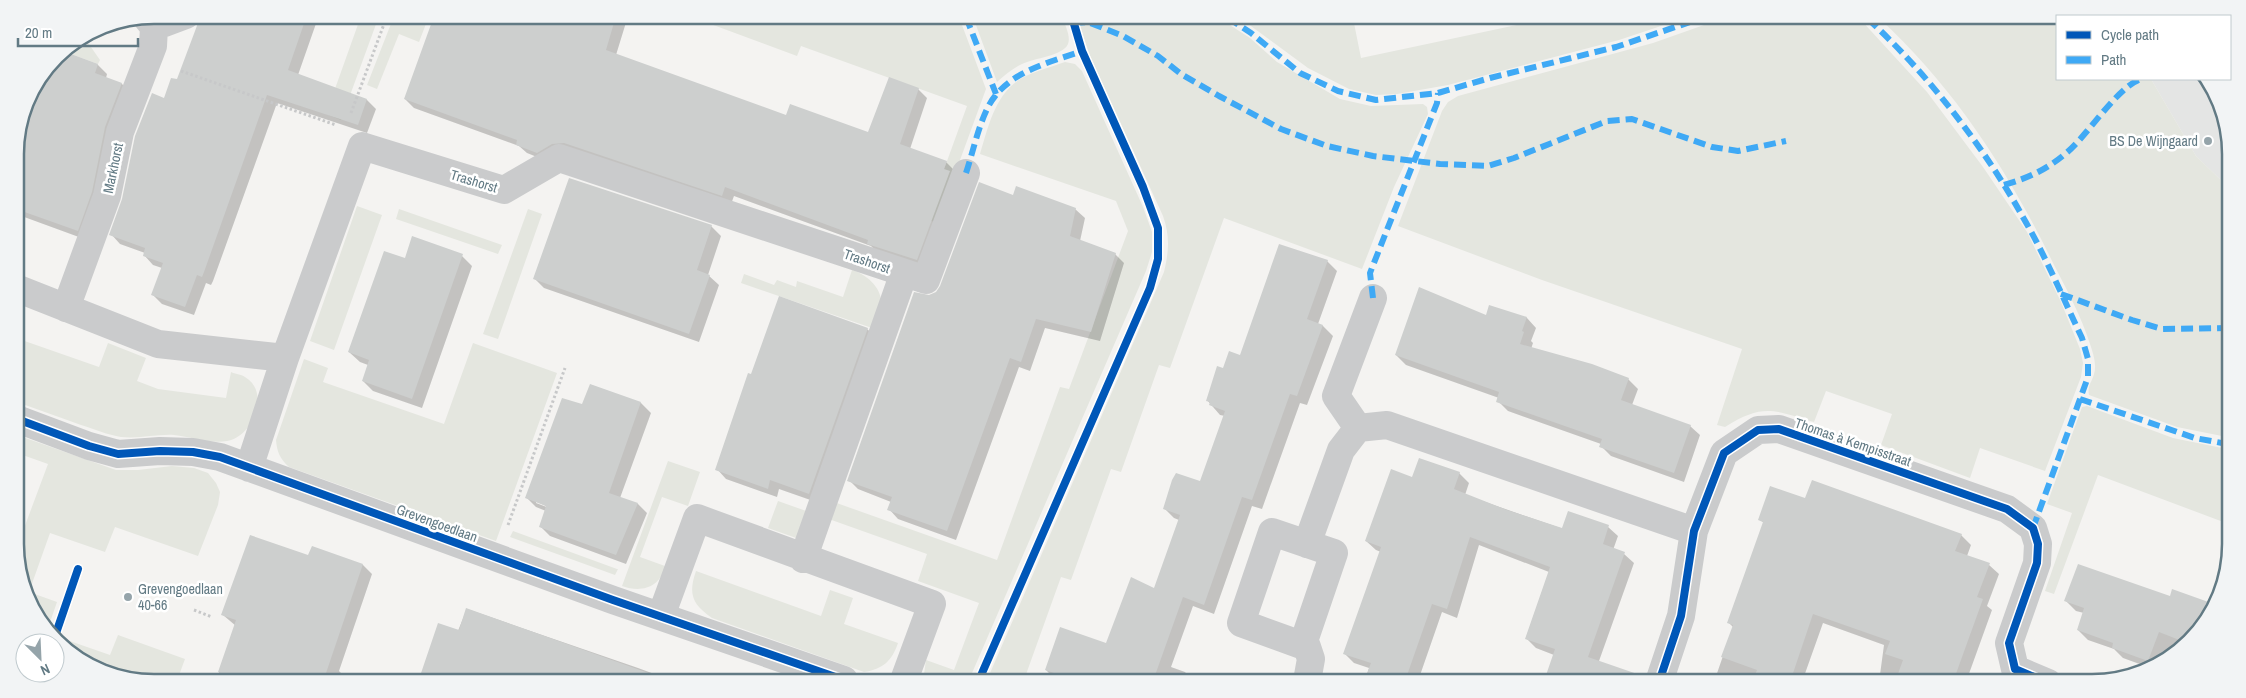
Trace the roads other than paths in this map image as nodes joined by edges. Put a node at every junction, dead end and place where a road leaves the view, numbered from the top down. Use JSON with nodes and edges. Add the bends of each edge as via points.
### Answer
{"nodes":[{"id":1,"x":150,"y":24,"type":"edge"},
{"id":2,"x":966,"y":173,"type":"dead end"},
{"id":3,"x":904,"y":274,"type":"junction"},
{"id":4,"x":24,"y":291,"type":"edge"},
{"id":5,"x":1373,"y":298,"type":"dead end"},
{"id":6,"x":66,"y":308,"type":"junction"},
{"id":7,"x":285,"y":358,"type":"junction"},
{"id":8,"x":24,"y":422,"type":"edge"},
{"id":9,"x":1358,"y":428,"type":"junction"},
{"id":10,"x":249,"y":468,"type":"junction"},
{"id":11,"x":1694,"y":531,"type":"junction"},
{"id":12,"x":1308,"y":544,"type":"junction"},
{"id":13,"x":803,"y":559,"type":"junction"},
{"id":14,"x":661,"y":616,"type":"junction"},
{"id":15,"x":1303,"y":644,"type":"junction"},
{"id":16,"x":827,"y":674,"type":"edge"},
{"id":17,"x":906,"y":674,"type":"edge"},
{"id":18,"x":1308,"y":674,"type":"edge"},
{"id":19,"x":1662,"y":674,"type":"edge"},
{"id":20,"x":2024,"y":674,"type":"edge"}],
"edges":[{"from":1,"to":6,"type":"street","name":"Markhorst","via":[[153,46],[120,132],[107,196]]},
{"from":2,"to":3,"type":"street","name":"Trashorst","via":[[926,280]]},
{"from":3,"to":7,"type":"street","name":"Trashorst","via":[[559,158],[504,190],[354,137]]},
{"from":3,"to":13,"type":"street","name":"Trashorst"},
{"from":4,"to":6,"type":"street"},
{"from":5,"to":9,"type":"street","via":[[1336,396]]},
{"from":6,"to":7,"type":"street","via":[[158,344]]},
{"from":7,"to":10,"type":"street"},
{"from":8,"to":10,"type":"street","name":"Grevengoedlaan","via":[[118,454],[194,452]]},
{"from":9,"to":11,"type":"street","via":[[1387,425]]},
{"from":9,"to":12,"type":"street","via":[[1341,450]]},
{"from":10,"to":14,"type":"street","name":"Grevengoedlaan"},
{"from":11,"to":19,"type":"street","name":"Thomas à Kempisstraat","via":[[1681,616]]},
{"from":11,"to":20,"type":"street","name":"Thomas à Kempisstraat","via":[[1724,453],[1758,430],[1779,429],[2007,509],[2033,528],[2038,544],[2037,563],[2009,643],[2015,670]]},
{"from":12,"to":15,"type":"street","via":[[1334,553]]},
{"from":12,"to":15,"type":"street","via":[[1272,532],[1241,623]]},
{"from":13,"to":14,"type":"street","via":[[697,518]]},
{"from":13,"to":17,"type":"street","via":[[932,604]]},
{"from":14,"to":16,"type":"street","name":"Grevengoedlaan"},
{"from":15,"to":18,"type":"street","via":[[1311,659]]}]}
